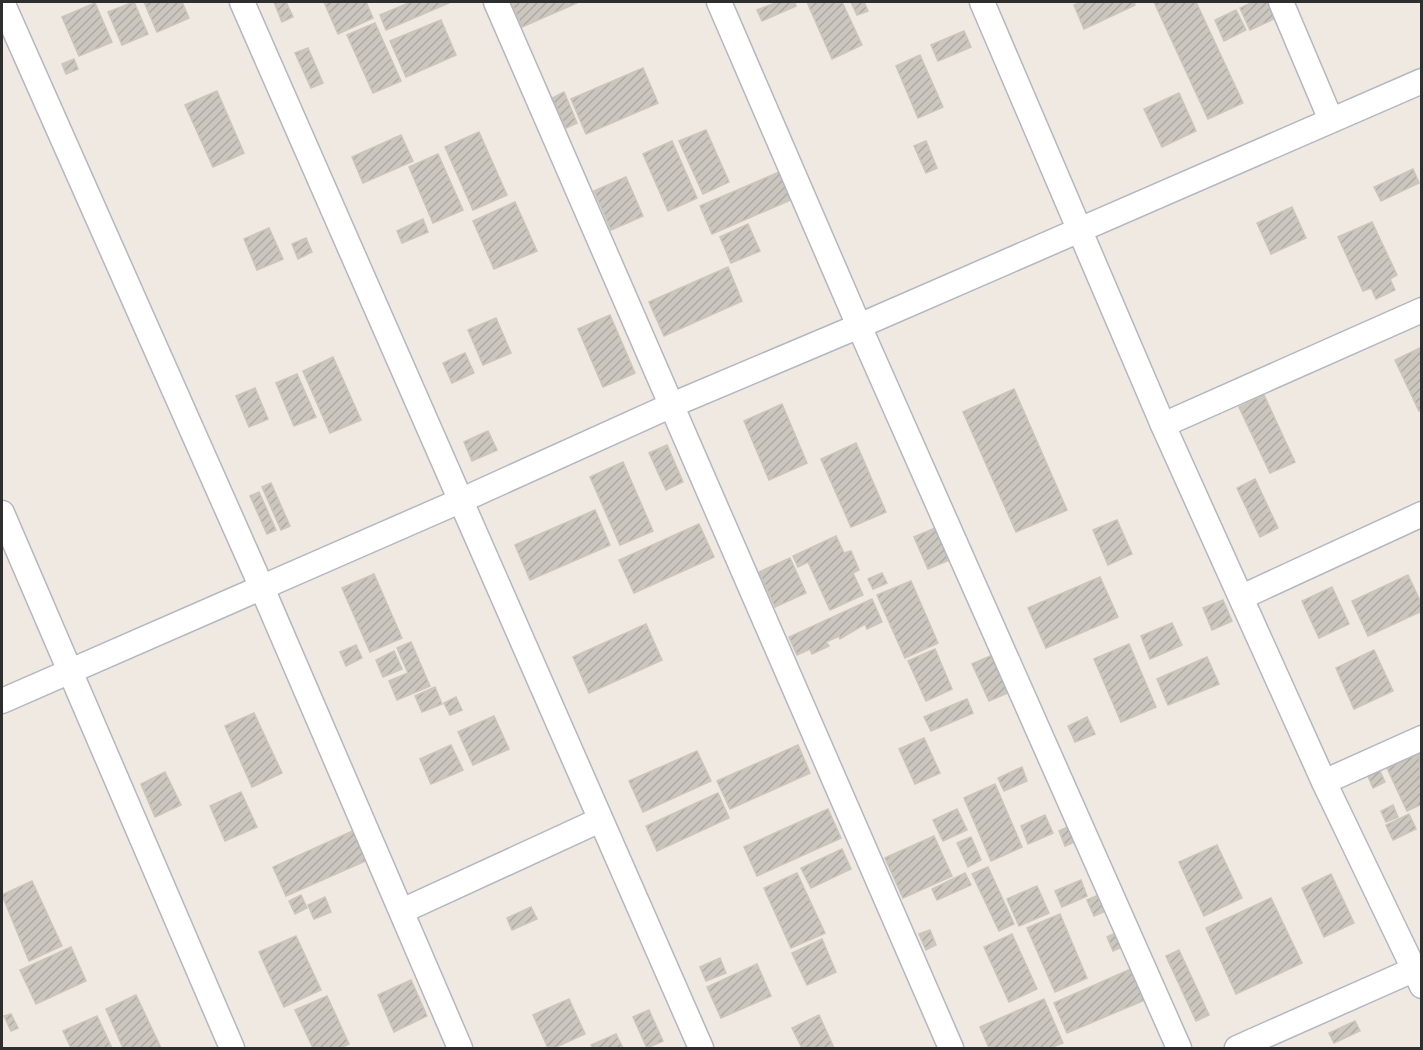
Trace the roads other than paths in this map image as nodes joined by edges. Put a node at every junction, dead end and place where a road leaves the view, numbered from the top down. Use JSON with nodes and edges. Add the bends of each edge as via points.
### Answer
{"nodes":[{"id":1,"x":2,"y":2,"type":"edge"},
{"id":2,"x":242,"y":2,"type":"edge"},
{"id":3,"x":496,"y":2,"type":"edge"},
{"id":4,"x":719,"y":2,"type":"edge"},
{"id":5,"x":982,"y":2,"type":"edge"},
{"id":6,"x":1281,"y":2,"type":"edge"},
{"id":7,"x":1422,"y":81,"type":"edge"},
{"id":8,"x":1331,"y":120,"type":"junction"},
{"id":9,"x":1078,"y":231,"type":"junction"},
{"id":10,"x":1422,"y":310,"type":"edge"},
{"id":11,"x":859,"y":326,"type":"junction"},
{"id":12,"x":672,"y":405,"type":"junction"},
{"id":13,"x":1163,"y":425,"type":"junction"},
{"id":14,"x":462,"y":500,"type":"junction"},
{"id":15,"x":2,"y":513,"type":"edge"},
{"id":16,"x":1422,"y":514,"type":"edge"},
{"id":17,"x":262,"y":588,"type":"junction"},
{"id":18,"x":1242,"y":597,"type":"junction"},
{"id":19,"x":70,"y":671,"type":"junction"},
{"id":20,"x":2,"y":701,"type":"edge"},
{"id":21,"x":1422,"y":738,"type":"edge"},
{"id":22,"x":1324,"y":782,"type":"junction"},
{"id":23,"x":600,"y":820,"type":"junction"},
{"id":24,"x":402,"y":911,"type":"junction"},
{"id":25,"x":1419,"y":973,"type":"edge"},
{"id":26,"x":232,"y":1048,"type":"edge"},
{"id":27,"x":460,"y":1048,"type":"edge"},
{"id":28,"x":700,"y":1048,"type":"edge"},
{"id":29,"x":951,"y":1048,"type":"edge"},
{"id":30,"x":1179,"y":1048,"type":"edge"},
{"id":31,"x":1236,"y":1048,"type":"edge"}],
"edges":[{"from":1,"to":17,"type":"street"},
{"from":2,"to":14,"type":"street"},
{"from":3,"to":12,"type":"street"},
{"from":4,"to":11,"type":"street"},
{"from":5,"to":9,"type":"street"},
{"from":6,"to":8,"type":"street"},
{"from":7,"to":8,"type":"street"},
{"from":8,"to":9,"type":"street"},
{"from":9,"to":11,"type":"street"},
{"from":9,"to":13,"type":"street"},
{"from":10,"to":13,"type":"street"},
{"from":11,"to":12,"type":"street"},
{"from":11,"to":30,"type":"street"},
{"from":12,"to":14,"type":"street"},
{"from":12,"to":29,"type":"street"},
{"from":13,"to":18,"type":"street"},
{"from":14,"to":17,"type":"street"},
{"from":14,"to":23,"type":"street"},
{"from":15,"to":19,"type":"street"},
{"from":16,"to":18,"type":"street"},
{"from":17,"to":19,"type":"street"},
{"from":17,"to":24,"type":"street"},
{"from":18,"to":22,"type":"street"},
{"from":19,"to":20,"type":"street"},
{"from":19,"to":26,"type":"street"},
{"from":21,"to":22,"type":"street"},
{"from":22,"to":25,"type":"street"},
{"from":23,"to":24,"type":"street"},
{"from":23,"to":28,"type":"street"},
{"from":24,"to":27,"type":"street"},
{"from":25,"to":31,"type":"street"}]}
